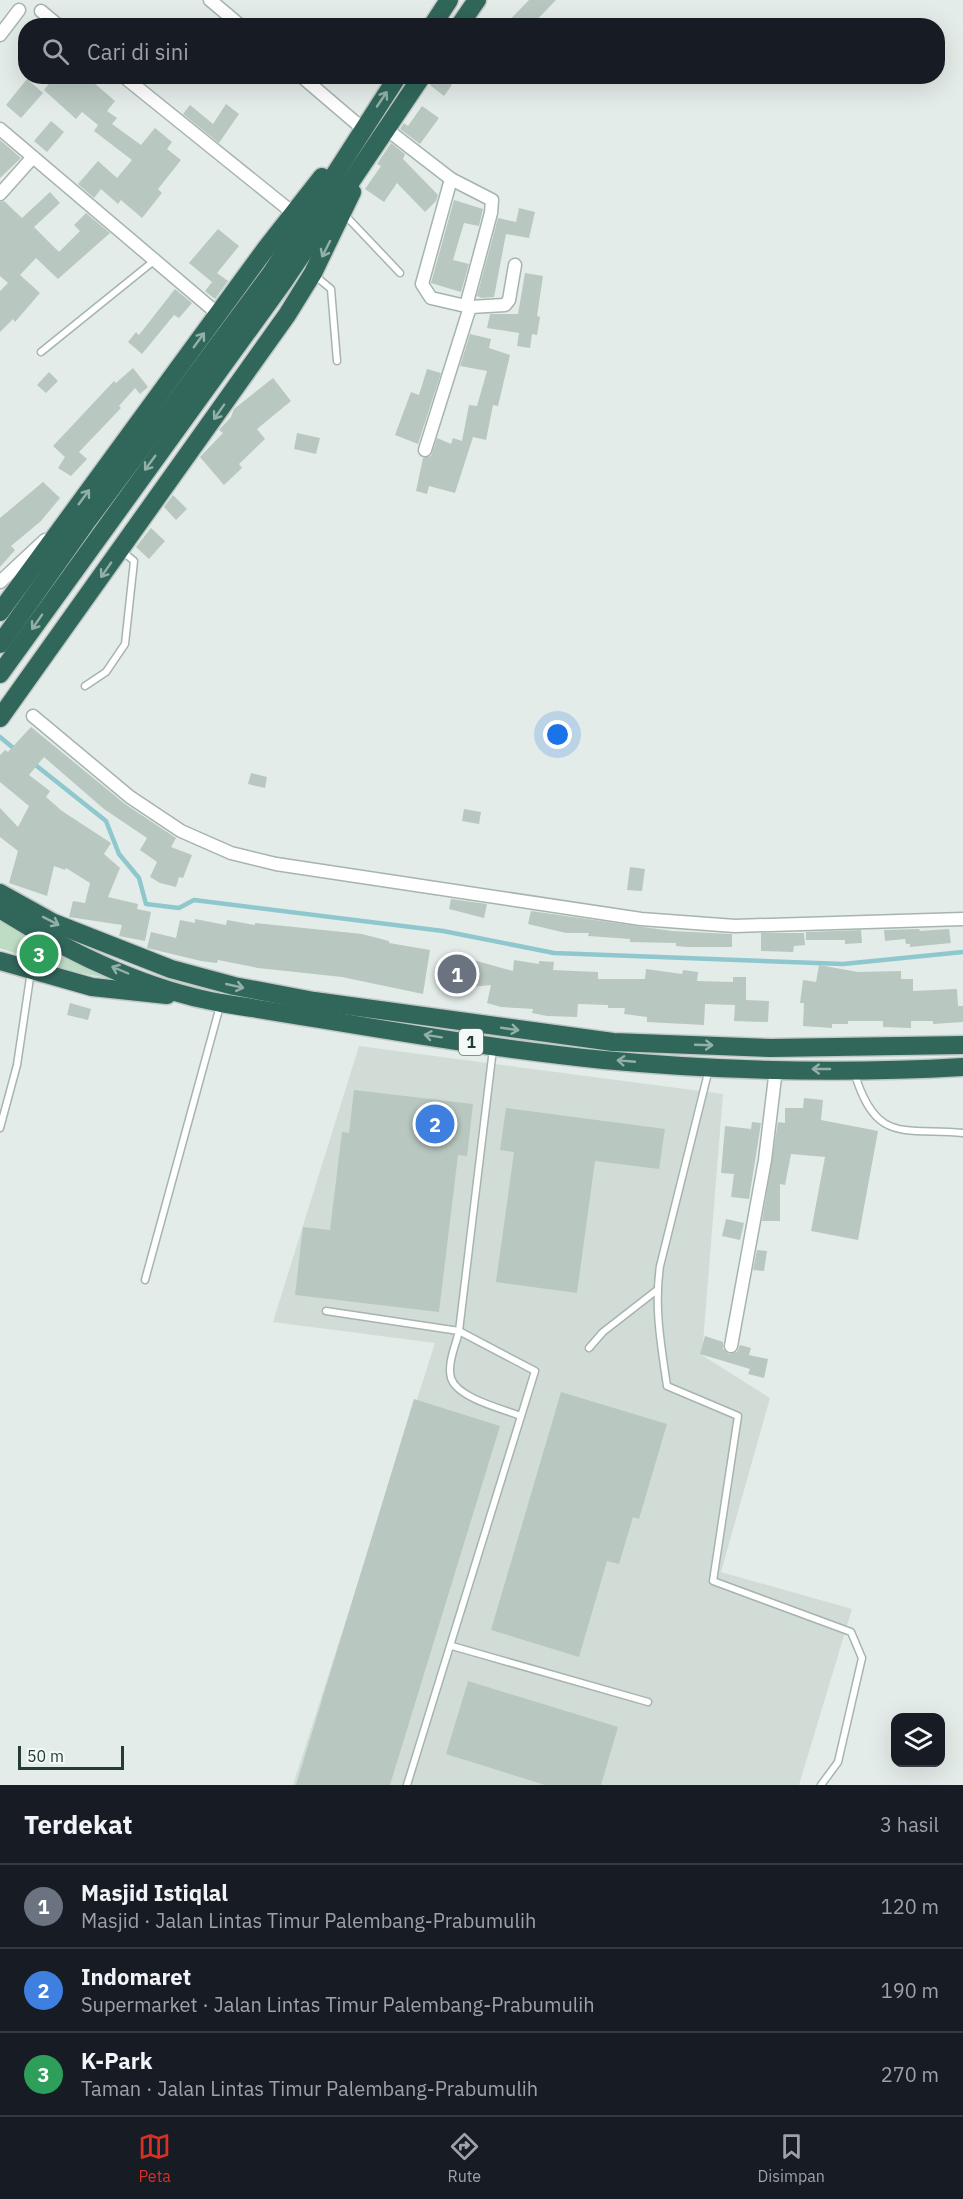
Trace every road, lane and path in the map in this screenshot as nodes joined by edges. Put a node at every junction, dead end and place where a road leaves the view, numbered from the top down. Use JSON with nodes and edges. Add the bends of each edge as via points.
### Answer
{"nodes":[{"id":1,"x":210,"y":0,"type":"edge"},
{"id":2,"x":449,"y":0,"type":"edge"},
{"id":3,"x":477,"y":0,"type":"edge"},
{"id":4,"x":19,"y":10,"type":"dead end"},
{"id":5,"x":41,"y":11,"type":"dead end"},
{"id":6,"x":49,"y":18,"type":"edge"},
{"id":7,"x":231,"y":18,"type":"edge"},
{"id":8,"x":437,"y":18,"type":"edge"},
{"id":9,"x":465,"y":18,"type":"edge"},
{"id":10,"x":0,"y":35,"type":"edge"},
{"id":11,"x":133,"y":84,"type":"edge"},
{"id":12,"x":310,"y":84,"type":"edge"},
{"id":13,"x":393,"y":84,"type":"edge"},
{"id":14,"x":417,"y":84,"type":"edge"},
{"id":15,"x":386,"y":128,"type":"junction"},
{"id":16,"x":0,"y":129,"type":"edge"},
{"id":17,"x":363,"y":129,"type":"junction"},
{"id":18,"x":350,"y":148,"type":"junction"},
{"id":19,"x":33,"y":157,"type":"junction"},
{"id":20,"x":366,"y":157,"type":"junction"},
{"id":21,"x":451,"y":180,"type":"junction"},
{"id":22,"x":0,"y":194,"type":"edge"},
{"id":23,"x":293,"y":213,"type":"junction"},
{"id":24,"x":344,"y":213,"type":"junction"},
{"id":25,"x":156,"y":259,"type":"junction"},
{"id":26,"x":515,"y":265,"type":"dead end"},
{"id":27,"x":313,"y":273,"type":"junction"},
{"id":28,"x":400,"y":273,"type":"dead end"},
{"id":29,"x":278,"y":276,"type":"junction"},
{"id":30,"x":468,"y":307,"type":"junction"},
{"id":31,"x":218,"y":314,"type":"junction"},
{"id":32,"x":41,"y":352,"type":"dead end"},
{"id":33,"x":337,"y":361,"type":"dead end"},
{"id":34,"x":425,"y":450,"type":"dead end"},
{"id":35,"x":70,"y":517,"type":"junction"},
{"id":36,"x":121,"y":549,"type":"junction"},
{"id":37,"x":0,"y":582,"type":"edge"},
{"id":38,"x":0,"y":612,"type":"edge"},
{"id":39,"x":0,"y":644,"type":"edge"},
{"id":40,"x":0,"y":674,"type":"edge"},
{"id":41,"x":85,"y":686,"type":"dead end"},
{"id":42,"x":33,"y":716,"type":"dead end"},
{"id":43,"x":0,"y":718,"type":"edge"},
{"id":44,"x":0,"y":893,"type":"edge"},
{"id":45,"x":0,"y":909,"type":"edge"},
{"id":46,"x":963,"y":919,"type":"edge"},
{"id":47,"x":0,"y":961,"type":"edge"},
{"id":48,"x":31,"y":971,"type":"junction"},
{"id":49,"x":193,"y":998,"type":"junction"},
{"id":50,"x":221,"y":1003,"type":"junction"},
{"id":51,"x":963,"y":1045,"type":"edge"},
{"id":52,"x":494,"y":1046,"type":"junction"},
{"id":53,"x":884,"y":1047,"type":"junction"},
{"id":54,"x":963,"y":1067,"type":"edge"},
{"id":55,"x":709,"y":1068,"type":"junction"},
{"id":56,"x":776,"y":1069,"type":"junction"},
{"id":57,"x":853,"y":1069,"type":"junction"},
{"id":58,"x":883,"y":1069,"type":"junction"},
{"id":59,"x":0,"y":1128,"type":"edge"},
{"id":60,"x":963,"y":1133,"type":"edge"},
{"id":61,"x":145,"y":1280,"type":"dead end"},
{"id":62,"x":657,"y":1290,"type":"junction"},
{"id":63,"x":326,"y":1311,"type":"dead end"},
{"id":64,"x":459,"y":1331,"type":"junction"},
{"id":65,"x":731,"y":1346,"type":"dead end"},
{"id":66,"x":589,"y":1348,"type":"dead end"},
{"id":67,"x":521,"y":1416,"type":"junction"},
{"id":68,"x":452,"y":1646,"type":"junction"},
{"id":69,"x":648,"y":1702,"type":"dead end"},
{"id":70,"x":407,"y":1785,"type":"edge"},
{"id":71,"x":821,"y":1785,"type":"edge"}],
"edges":[{"from":1,"to":7,"type":"street"},
{"from":2,"to":8,"type":"highway"},
{"from":3,"to":9,"type":"highway"},
{"from":4,"to":10,"type":"street"},
{"from":5,"to":6,"type":"street"},
{"from":11,"to":23,"type":"street"},
{"from":12,"to":17,"type":"street"},
{"from":17,"to":13,"type":"highway","one_way":true},
{"from":14,"to":15,"type":"highway"},
{"from":15,"to":20,"type":"highway"},
{"from":15,"to":21,"type":"street"},
{"from":16,"to":19,"type":"street"},
{"from":17,"to":18,"type":"highway"},
{"from":18,"to":23,"type":"highway"},
{"from":18,"to":29,"type":"highway"},
{"from":19,"to":22,"type":"street"},
{"from":19,"to":25,"type":"street"},
{"from":20,"to":24,"type":"highway"},
{"from":20,"to":29,"type":"highway"},
{"from":21,"to":30,"type":"street","via":[[493,204]]},
{"from":21,"to":30,"type":"street","via":[[422,284],[431,298]]},
{"from":23,"to":31,"type":"highway"},
{"from":24,"to":27,"type":"highway","one_way":true},
{"from":24,"to":28,"type":"lane"},
{"from":25,"to":31,"type":"street"},
{"from":25,"to":32,"type":"lane"},
{"from":26,"to":30,"type":"street","via":[[505,305]]},
{"from":27,"to":33,"type":"lane","via":[[331,289]]},
{"from":27,"to":36,"type":"highway","one_way":true},
{"from":29,"to":39,"type":"highway","via":[[85,524]]},
{"from":29,"to":40,"type":"highway","one_way":true},
{"from":30,"to":34,"type":"street"},
{"from":35,"to":31,"type":"highway","one_way":true},
{"from":35,"to":37,"type":"street"},
{"from":35,"to":38,"type":"highway"},
{"from":36,"to":41,"type":"lane","via":[[134,561],[125,644],[106,672]]},
{"from":36,"to":43,"type":"highway","one_way":true},
{"from":42,"to":46,"type":"street","via":[[130,797],[181,831],[231,853],[276,864],[641,919],[735,926]]},
{"from":44,"to":53,"type":"highway","number":"1","one_way":true,"via":[[54,923],[171,969],[314,1001],[614,1042],[771,1048]]},
{"from":49,"to":45,"type":"highway","number":"1","one_way":true,"via":[[93,959]]},
{"from":47,"to":48,"type":"highway"},
{"from":48,"to":49,"type":"highway","via":[[92,987]]},
{"from":48,"to":59,"type":"lane","via":[[17,1065]]},
{"from":49,"to":50,"type":"highway","number":"1"},
{"from":52,"to":50,"type":"highway","number":"1","one_way":true},
{"from":50,"to":61,"type":"lane"},
{"from":51,"to":53,"type":"highway","number":"1"},
{"from":55,"to":52,"type":"highway","number":"1","one_way":true},
{"from":52,"to":64,"type":"lane"},
{"from":53,"to":58,"type":"highway"},
{"from":54,"to":58,"type":"highway","number":"1"},
{"from":55,"to":56,"type":"highway","number":"1"},
{"from":55,"to":62,"type":"lane"},
{"from":57,"to":56,"type":"highway","number":"1","one_way":true},
{"from":56,"to":65,"type":"street","via":[[765,1160]]},
{"from":57,"to":58,"type":"highway","number":"1"},
{"from":57,"to":60,"type":"lane","via":[[868,1108],[883,1124],[902,1130]]},
{"from":62,"to":66,"type":"lane","via":[[603,1332]]},
{"from":62,"to":71,"type":"lane","via":[[667,1386],[738,1416],[713,1581],[850,1632],[862,1658],[838,1762]]},
{"from":63,"to":64,"type":"lane"},
{"from":64,"to":67,"type":"lane","via":[[450,1364],[451,1378],[457,1387],[477,1400]]},
{"from":64,"to":67,"type":"lane","via":[[535,1371]]},
{"from":67,"to":68,"type":"lane"},
{"from":68,"to":69,"type":"lane"},
{"from":68,"to":70,"type":"lane"}]}
